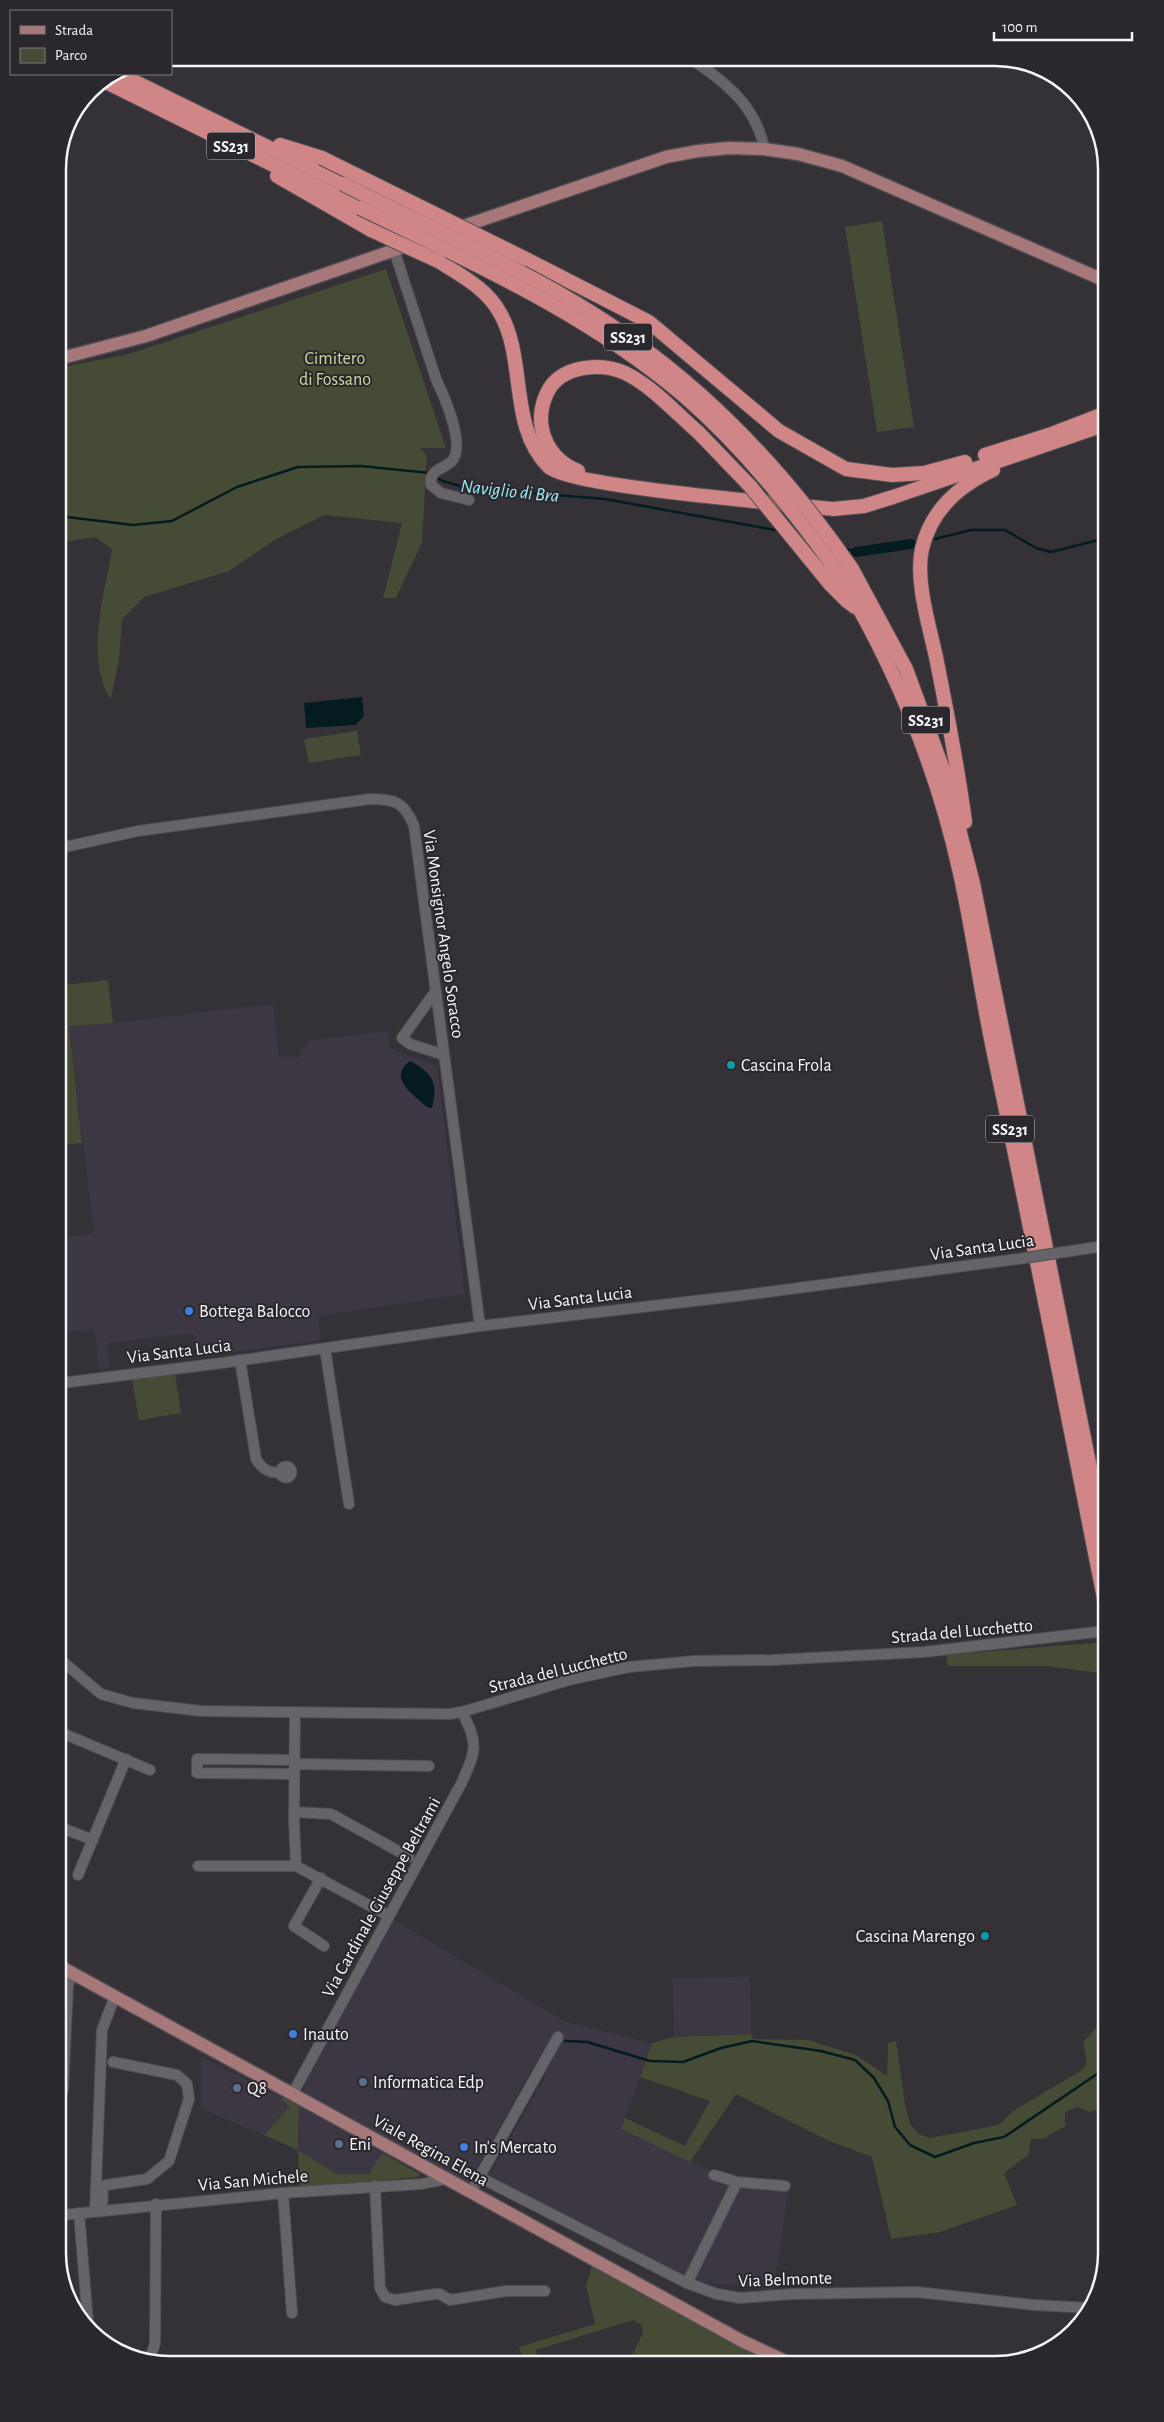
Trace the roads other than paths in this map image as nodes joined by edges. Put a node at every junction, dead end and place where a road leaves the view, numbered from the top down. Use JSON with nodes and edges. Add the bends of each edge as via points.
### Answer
{"nodes":[{"id":1,"x":700,"y":66,"type":"edge"},
{"id":2,"x":125,"y":77,"type":"edge"},
{"id":3,"x":111,"y":85,"type":"edge"},
{"id":4,"x":236,"y":132,"type":"junction"},
{"id":5,"x":226,"y":143,"type":"junction"},
{"id":6,"x":764,"y":149,"type":"junction"},
{"id":7,"x":394,"y":250,"type":"junction"},
{"id":8,"x":1098,"y":278,"type":"edge"},
{"id":9,"x":66,"y":357,"type":"edge"},
{"id":10,"x":1098,"y":416,"type":"edge"},
{"id":11,"x":1098,"y":427,"type":"edge"},
{"id":12,"x":1051,"y":439,"type":"junction"},
{"id":13,"x":612,"y":483,"type":"junction"},
{"id":14,"x":469,"y":500,"type":"dead end"},
{"id":15,"x":841,"y":576,"type":"junction"},
{"id":16,"x":66,"y":847,"type":"edge"},
{"id":17,"x":973,"y":883,"type":"junction"},
{"id":18,"x":435,"y":992,"type":"junction"},
{"id":19,"x":444,"y":1055,"type":"junction"},
{"id":20,"x":1098,"y":1247,"type":"edge"},
{"id":21,"x":480,"y":1326,"type":"junction"},
{"id":22,"x":325,"y":1348,"type":"junction"},
{"id":23,"x":240,"y":1360,"type":"junction"},
{"id":24,"x":66,"y":1381,"type":"edge"},
{"id":25,"x":281,"y":1472,"type":"dead end"},
{"id":26,"x":349,"y":1504,"type":"dead end"},
{"id":27,"x":1098,"y":1508,"type":"edge"},
{"id":28,"x":1098,"y":1568,"type":"edge"},
{"id":29,"x":1098,"y":1632,"type":"edge"},
{"id":30,"x":66,"y":1664,"type":"edge"},
{"id":31,"x":295,"y":1712,"type":"junction"},
{"id":32,"x":462,"y":1712,"type":"junction"},
{"id":33,"x":66,"y":1734,"type":"edge"},
{"id":34,"x":126,"y":1759,"type":"junction"},
{"id":35,"x":295,"y":1766,"type":"junction"},
{"id":36,"x":429,"y":1766,"type":"dead end"},
{"id":37,"x":150,"y":1770,"type":"dead end"},
{"id":38,"x":294,"y":1812,"type":"junction"},
{"id":39,"x":66,"y":1830,"type":"edge"},
{"id":40,"x":93,"y":1840,"type":"junction"},
{"id":41,"x":410,"y":1857,"type":"dead end"},
{"id":42,"x":198,"y":1866,"type":"dead end"},
{"id":43,"x":296,"y":1866,"type":"junction"},
{"id":44,"x":78,"y":1875,"type":"dead end"},
{"id":45,"x":321,"y":1878,"type":"junction"},
{"id":46,"x":389,"y":1916,"type":"junction"},
{"id":47,"x":324,"y":1946,"type":"dead end"},
{"id":48,"x":68,"y":1975,"type":"edge"},
{"id":49,"x":115,"y":1996,"type":"junction"},
{"id":50,"x":66,"y":2021,"type":"edge"},
{"id":51,"x":558,"y":2037,"type":"dead end"},
{"id":52,"x":114,"y":2062,"type":"dead end"},
{"id":53,"x":293,"y":2093,"type":"junction"},
{"id":54,"x":714,"y":2175,"type":"dead end"},
{"id":55,"x":445,"y":2177,"type":"junction"},
{"id":56,"x":479,"y":2177,"type":"junction"},
{"id":57,"x":738,"y":2182,"type":"junction"},
{"id":58,"x":375,"y":2186,"type":"junction"},
{"id":59,"x":784,"y":2186,"type":"dead end"},
{"id":60,"x":471,"y":2192,"type":"junction"},
{"id":61,"x":282,"y":2193,"type":"junction"},
{"id":62,"x":156,"y":2204,"type":"junction"},
{"id":63,"x":98,"y":2211,"type":"junction"},
{"id":64,"x":79,"y":2213,"type":"junction"},
{"id":65,"x":66,"y":2215,"type":"edge"},
{"id":66,"x":687,"y":2282,"type":"junction"},
{"id":67,"x":546,"y":2291,"type":"dead end"},
{"id":68,"x":1081,"y":2308,"type":"edge"},
{"id":69,"x":87,"y":2314,"type":"edge"},
{"id":70,"x":292,"y":2314,"type":"dead end"},
{"id":71,"x":151,"y":2354,"type":"edge"},
{"id":72,"x":774,"y":2356,"type":"edge"}],
"edges":[{"from":1,"to":6,"type":"street","via":[[732,91],[747,108],[758,124]]},
{"from":2,"to":4,"type":"highway","number":"SS231"},
{"from":3,"to":5,"type":"highway","number":"SS231"},
{"from":4,"to":12,"type":"highway","bridge":true,"via":[[322,158],[649,322],[779,431],[846,469],[892,475],[924,473]]},
{"from":4,"to":15,"type":"highway","number":"SS231","bridge":true,"via":[[517,271],[638,344],[716,408],[788,484]]},
{"from":5,"to":13,"type":"highway","bridge":true,"via":[[293,186],[371,230],[440,262],[478,286],[500,313],[511,341],[528,433],[549,468],[578,479]]},
{"from":5,"to":15,"type":"highway","number":"SS231","bridge":true,"via":[[488,271],[629,354],[682,395],[741,451],[803,524]]},
{"from":6,"to":7,"type":"main road","via":[[729,148],[666,157]]},
{"from":6,"to":8,"type":"main road","via":[[842,166]]},
{"from":7,"to":9,"type":"main road","via":[[146,336]]},
{"from":7,"to":14,"type":"street","via":[[456,437],[452,460],[434,472],[431,485],[441,493]]},
{"from":10,"to":12,"type":"highway"},
{"from":11,"to":12,"type":"highway"},
{"from":12,"to":13,"type":"highway","via":[[864,506],[833,508]]},
{"from":12,"to":17,"type":"highway","via":[[966,484],[945,502],[927,532],[922,550],[920,563],[926,609],[962,799]]},
{"from":13,"to":15,"type":"highway","bridge":true,"via":[[565,466],[552,455],[543,437],[542,416],[547,393],[568,374],[593,366],[625,373],[643,384],[699,433]]},
{"from":15,"to":17,"type":"highway","number":"SS231","via":[[906,669],[945,775]]},
{"from":15,"to":28,"type":"highway","number":"SS231","via":[[862,611],[912,715],[935,782],[960,873],[986,1018]]},
{"from":16,"to":18,"type":"street","name":"Via Monsignor Angelo Soracco","via":[[138,831],[370,799],[396,802],[409,814],[414,826]]},
{"from":17,"to":27,"type":"highway","number":"SS231"},
{"from":18,"to":19,"type":"street","name":"Via Monsignor Angelo Soracco"},
{"from":18,"to":19,"type":"street","via":[[402,1038],[410,1044]]},
{"from":19,"to":21,"type":"street","name":"Via Monsignor Angelo Soracco"},
{"from":20,"to":21,"type":"street","name":"Via Santa Lucia","bridge":true},
{"from":21,"to":22,"type":"street","name":"Via Santa Lucia"},
{"from":22,"to":23,"type":"street","name":"Via Santa Lucia"},
{"from":22,"to":26,"type":"street"},
{"from":23,"to":24,"type":"street","name":"Via Santa Lucia"},
{"from":23,"to":25,"type":"street","via":[[256,1459],[265,1470]]},
{"from":29,"to":32,"type":"street","name":"Strada del Lucchetto","via":[[924,1652],[694,1661],[629,1667],[569,1680]]},
{"from":30,"to":31,"type":"street","name":"Strada del Lucchetto","via":[[101,1694],[133,1703],[201,1710]]},
{"from":31,"to":32,"type":"street","name":"Strada del Lucchetto","via":[[407,1715]]},
{"from":31,"to":35,"type":"street"},
{"from":32,"to":46,"type":"street","name":"Via Cardinale Giuseppe Beltrami","via":[[474,1737],[472,1759]]},
{"from":33,"to":34,"type":"street"},
{"from":34,"to":37,"type":"street"},
{"from":34,"to":40,"type":"street"},
{"from":35,"to":35,"type":"street","via":[[197,1773],[197,1759]]},
{"from":35,"to":36,"type":"street"},
{"from":35,"to":38,"type":"street"},
{"from":38,"to":41,"type":"street","via":[[331,1814]]},
{"from":38,"to":43,"type":"street"},
{"from":39,"to":40,"type":"street"},
{"from":40,"to":44,"type":"street"},
{"from":42,"to":43,"type":"street"},
{"from":43,"to":45,"type":"street"},
{"from":45,"to":46,"type":"street"},
{"from":45,"to":47,"type":"street","via":[[294,1926]]},
{"from":46,"to":53,"type":"street","name":"Via Cardinale Giuseppe Beltrami"},
{"from":48,"to":49,"type":"main road","name":"Viale Regina Elena"},
{"from":48,"to":50,"type":"street"},
{"from":49,"to":53,"type":"main road","name":"Viale Regina Elena"},
{"from":49,"to":63,"type":"street","via":[[102,2030]]},
{"from":51,"to":56,"type":"street"},
{"from":52,"to":63,"type":"street","via":[[177,2075],[187,2084],[189,2099],[169,2162],[147,2179],[106,2185]]},
{"from":53,"to":55,"type":"main road","name":"Viale Regina Elena"},
{"from":54,"to":57,"type":"street"},
{"from":55,"to":58,"type":"street","name":"Via San Michele","via":[[422,2184]]},
{"from":55,"to":60,"type":"main road","name":"Viale Regina Elena"},
{"from":56,"to":60,"type":"street"},
{"from":56,"to":66,"type":"street","name":"Via Belmonte"},
{"from":57,"to":59,"type":"street"},
{"from":57,"to":66,"type":"street"},
{"from":58,"to":61,"type":"street","name":"Via San Michele"},
{"from":58,"to":67,"type":"street","via":[[380,2288],[385,2297],[395,2300],[440,2294],[450,2300],[506,2291]]},
{"from":60,"to":72,"type":"main road","name":"Viale Regina Elena"},
{"from":61,"to":62,"type":"street","name":"Via San Michele"},
{"from":61,"to":70,"type":"street"},
{"from":62,"to":63,"type":"street","name":"Via San Michele"},
{"from":62,"to":71,"type":"street","via":[[155,2343]]},
{"from":63,"to":64,"type":"street","name":"Via San Michele"},
{"from":64,"to":65,"type":"street","name":"Via San Michele"},
{"from":64,"to":69,"type":"street"},
{"from":66,"to":68,"type":"street","name":"Via Belmonte","via":[[717,2294],[740,2298],[917,2292]]}]}
